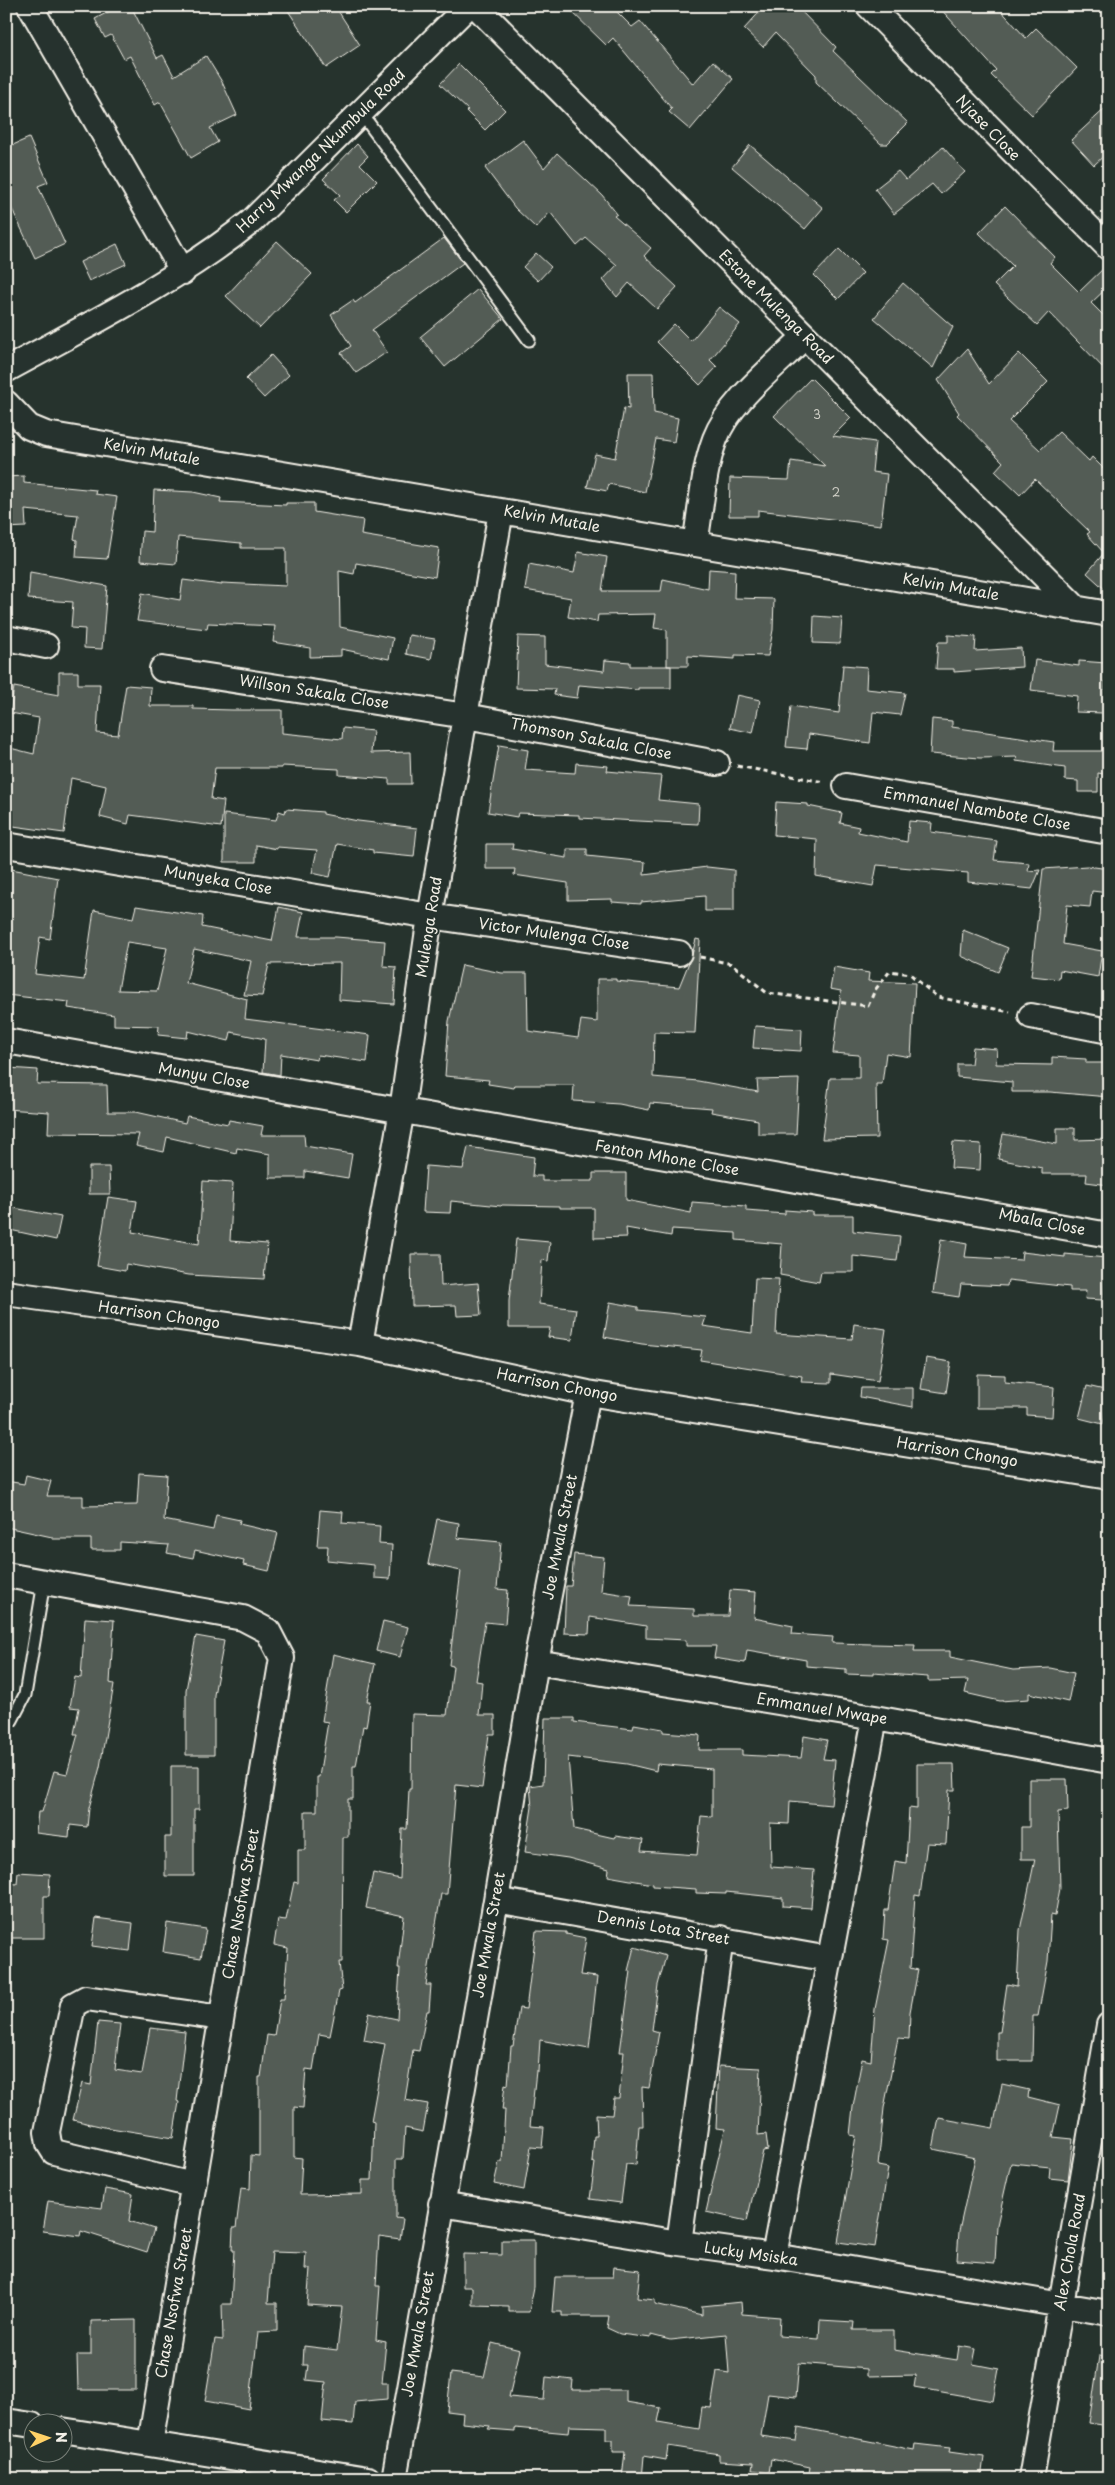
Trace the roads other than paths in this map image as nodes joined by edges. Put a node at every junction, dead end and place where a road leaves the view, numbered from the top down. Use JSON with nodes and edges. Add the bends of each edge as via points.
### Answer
{"nodes":[{"id":1,"x":30,"y":6,"type":"edge"},
{"id":2,"x":468,"y":6,"type":"edge"},
{"id":3,"x":476,"y":6,"type":"edge"},
{"id":4,"x":869,"y":6,"type":"edge"},
{"id":5,"x":361,"y":113,"type":"junction"},
{"id":6,"x":1109,"y":248,"type":"edge"},
{"id":7,"x":183,"y":272,"type":"junction"},
{"id":8,"x":805,"y":336,"type":"junction"},
{"id":9,"x":529,"y":340,"type":"dead end"},
{"id":10,"x":6,"y":370,"type":"edge"},
{"id":11,"x":6,"y":403,"type":"edge"},
{"id":12,"x":501,"y":511,"type":"junction"},
{"id":13,"x":695,"y":544,"type":"junction"},
{"id":14,"x":1076,"y":608,"type":"junction"},
{"id":15,"x":1109,"y":614,"type":"edge"},
{"id":16,"x":6,"y":638,"type":"edge"},
{"id":17,"x":46,"y":646,"type":"dead end"},
{"id":18,"x":162,"y":669,"type":"dead end"},
{"id":19,"x":466,"y":716,"type":"junction"},
{"id":20,"x":716,"y":763,"type":"road end"},
{"id":21,"x":846,"y":786,"type":"road end"},
{"id":22,"x":1109,"y":832,"type":"edge"},
{"id":23,"x":6,"y":844,"type":"edge"},
{"id":24,"x":430,"y":916,"type":"junction"},
{"id":25,"x":679,"y":953,"type":"road end"},
{"id":26,"x":1031,"y":1016,"type":"road end"},
{"id":27,"x":1109,"y":1031,"type":"edge"},
{"id":28,"x":6,"y":1042,"type":"edge"},
{"id":29,"x":402,"y":1110,"type":"junction"},
{"id":30,"x":974,"y":1210,"type":"joint"},
{"id":31,"x":1109,"y":1235,"type":"edge"},
{"id":32,"x":6,"y":1293,"type":"edge"},
{"id":33,"x":360,"y":1344,"type":"junction"},
{"id":34,"x":588,"y":1393,"type":"junction"},
{"id":35,"x":1109,"y":1477,"type":"edge"},
{"id":36,"x":6,"y":1575,"type":"edge"},
{"id":37,"x":44,"y":1582,"type":"junction"},
{"id":38,"x":536,"y":1662,"type":"junction"},
{"id":39,"x":875,"y":1718,"type":"junction"},
{"id":40,"x":6,"y":1723,"type":"edge"},
{"id":41,"x":1109,"y":1761,"type":"edge"},
{"id":42,"x":496,"y":1900,"type":"junction"},
{"id":43,"x":721,"y":1938,"type":"junction"},
{"id":44,"x":829,"y":1959,"type":"junction"},
{"id":45,"x":221,"y":2018,"type":"junction"},
{"id":46,"x":1108,"y":2033,"type":"edge"},
{"id":47,"x":193,"y":2185,"type":"junction"},
{"id":48,"x":441,"y":2204,"type":"junction"},
{"id":49,"x":679,"y":2243,"type":"junction"},
{"id":50,"x":774,"y":2256,"type":"junction"},
{"id":51,"x":1060,"y":2307,"type":"junction"},
{"id":52,"x":1109,"y":2313,"type":"edge"},
{"id":53,"x":6,"y":2421,"type":"edge"},
{"id":54,"x":22,"y":2423,"type":"edge"},
{"id":55,"x":72,"y":2432,"type":"edge"},
{"id":56,"x":150,"y":2444,"type":"junction"},
{"id":57,"x":276,"y":2472,"type":"edge"},
{"id":58,"x":368,"y":2479,"type":"edge"},
{"id":59,"x":394,"y":2479,"type":"edge"},
{"id":60,"x":1031,"y":2479,"type":"edge"}],
"edges":[{"from":1,"to":7,"type":"street"},
{"from":2,"to":5,"type":"street","name":"Harry Mwanga Nkumbula Road"},
{"from":3,"to":8,"type":"street","name":"Estone Mulenga Road"},
{"from":4,"to":6,"type":"street","name":"Njase Close"},
{"from":5,"to":7,"type":"street","name":"Harry Mwanga Nkumbula Road","via":[[252,221]]},
{"from":5,"to":9,"type":"lane"},
{"from":7,"to":10,"type":"street","name":"Harry Mwanga Nkumbula Road"},
{"from":8,"to":13,"type":"street","via":[[722,424],[709,459]]},
{"from":8,"to":14,"type":"street","name":"Estone Mulenga Road"},
{"from":11,"to":12,"type":"street","name":"Kelvin Mutale","via":[[28,427],[46,434]]},
{"from":12,"to":13,"type":"street","name":"Kelvin Mutale"},
{"from":12,"to":19,"type":"street","name":"Mulenga Road"},
{"from":13,"to":14,"type":"street","name":"Kelvin Mutale"},
{"from":14,"to":15,"type":"street","name":"Kelvin Mutale"},
{"from":16,"to":17,"type":"street"},
{"from":18,"to":19,"type":"street","name":"Willson Sakala Close"},
{"from":19,"to":20,"type":"street","name":"Thomson Sakala Close"},
{"from":19,"to":24,"type":"street","name":"Mulenga Road"},
{"from":21,"to":22,"type":"street","name":"Emmanuel Nambote Close"},
{"from":23,"to":24,"type":"street","name":"Munyeka Close"},
{"from":24,"to":25,"type":"street","name":"Victor Mulenga Close"},
{"from":24,"to":29,"type":"street","name":"Mulenga Road"},
{"from":26,"to":27,"type":"street"},
{"from":28,"to":29,"type":"street","name":"Munyu Close"},
{"from":29,"to":30,"type":"street","name":"Fenton Mhone Close"},
{"from":29,"to":33,"type":"street","name":"Mulenga Road"},
{"from":30,"to":31,"type":"street","name":"Mbala Close"},
{"from":32,"to":33,"type":"street","name":"Harrison Chongo"},
{"from":33,"to":34,"type":"street","name":"Harrison Chongo"},
{"from":34,"to":35,"type":"street","name":"Harrison Chongo"},
{"from":34,"to":38,"type":"street","name":"Joe Mwala Street"},
{"from":36,"to":37,"type":"street","name":"Chase Nsofwa Street"},
{"from":37,"to":40,"type":"lane","via":[[25,1695],[12,1720]]},
{"from":37,"to":45,"type":"street","name":"Chase Nsofwa Street","via":[[243,1618],[268,1631],[282,1658]]},
{"from":38,"to":39,"type":"street","name":"Emmanuel Mwape"},
{"from":38,"to":42,"type":"street","name":"Joe Mwala Street"},
{"from":39,"to":41,"type":"street","name":"Emmanuel Mwape"},
{"from":39,"to":44,"type":"street"},
{"from":42,"to":43,"type":"street","name":"Dennis Lota Street"},
{"from":42,"to":48,"type":"street","name":"Joe Mwala Street"},
{"from":43,"to":44,"type":"street","name":"Dennis Lota Street"},
{"from":43,"to":49,"type":"street"},
{"from":44,"to":50,"type":"street"},
{"from":45,"to":47,"type":"street","name":"Chase Nsofwa Street"},
{"from":45,"to":47,"type":"street","via":[[86,1998],[79,2000],[73,2005],[47,2132],[54,2152]]},
{"from":46,"to":51,"type":"street","name":"Alex Chola Road"},
{"from":47,"to":56,"type":"street","name":"Chase Nsofwa Street"},
{"from":48,"to":49,"type":"street","name":"Lucky Msiska"},
{"from":48,"to":59,"type":"street","name":"Joe Mwala Street"},
{"from":49,"to":50,"type":"street","name":"Lucky Msiska"},
{"from":50,"to":51,"type":"street","name":"Lucky Msiska"},
{"from":51,"to":52,"type":"street","name":"Lucky Msiska"},
{"from":51,"to":60,"type":"street","name":"Alex Chola Road"},
{"from":53,"to":54,"type":"street"},
{"from":55,"to":56,"type":"street"},
{"from":56,"to":57,"type":"street"},
{"from":57,"to":58,"type":"street"}]}
